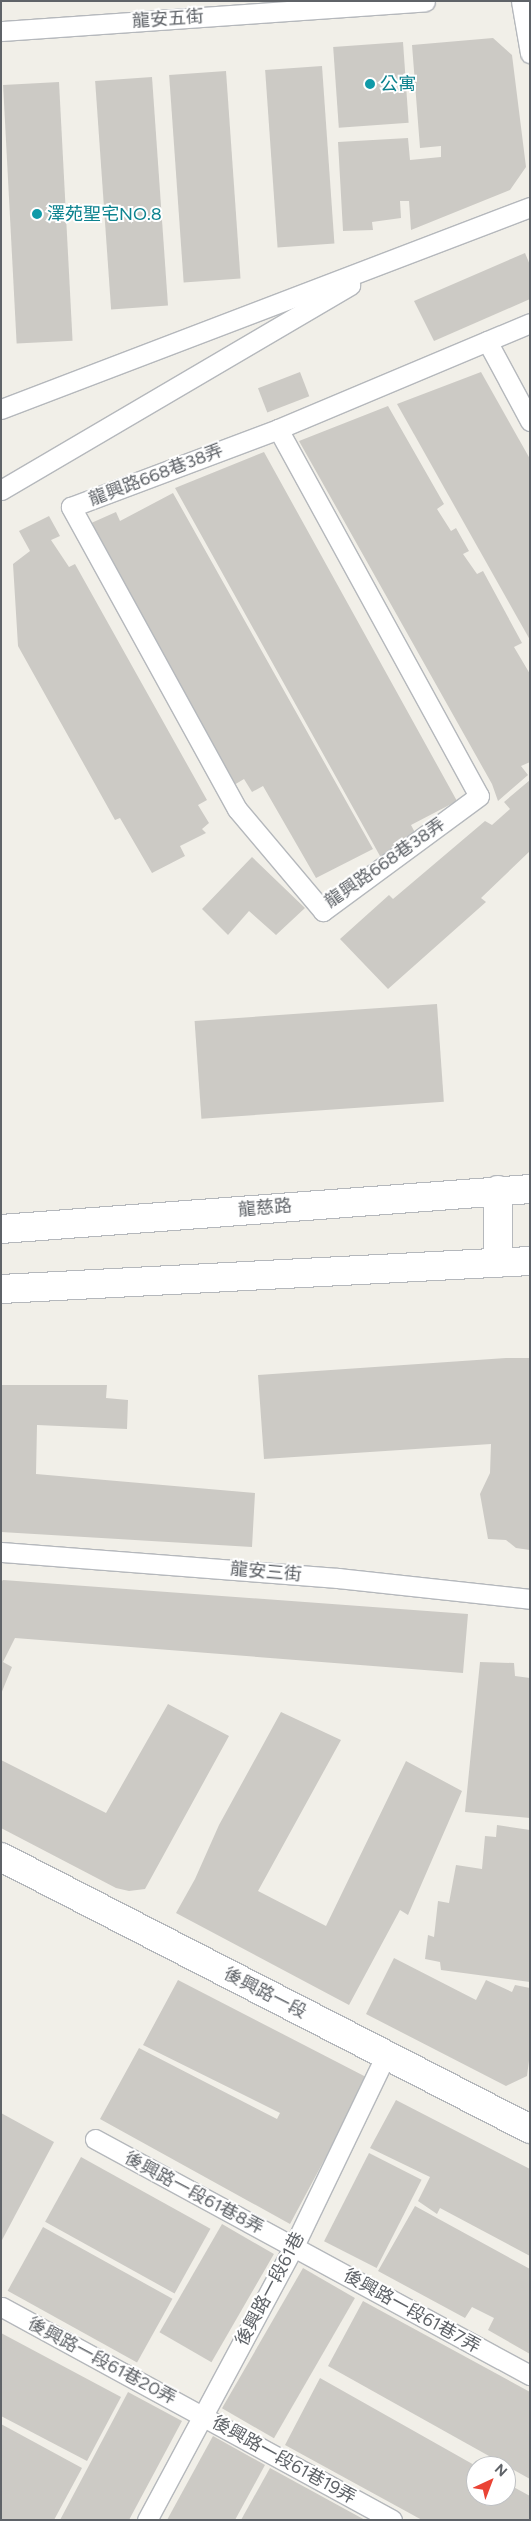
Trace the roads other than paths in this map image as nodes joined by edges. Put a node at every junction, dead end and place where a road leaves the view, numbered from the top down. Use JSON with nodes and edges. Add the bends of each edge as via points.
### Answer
{"nodes":[{"id":1,"x":424,"y":1,"type":"edge"},
{"id":2,"x":521,"y":1,"type":"edge"},
{"id":3,"x":1,"y":31,"type":"edge"},
{"id":4,"x":530,"y":53,"type":"edge"},
{"id":5,"x":530,"y":207,"type":"edge"},
{"id":6,"x":399,"y":257,"type":"junction"},
{"id":7,"x":530,"y":323,"type":"edge"},
{"id":8,"x":487,"y":341,"type":"junction"},
{"id":9,"x":1,"y":409,"type":"edge"},
{"id":10,"x":530,"y":421,"type":"edge"},
{"id":11,"x":278,"y":429,"type":"junction"},
{"id":12,"x":1,"y":490,"type":"edge"},
{"id":13,"x":530,"y":1189,"type":"edge"},
{"id":14,"x":498,"y":1190,"type":"junction"},
{"id":15,"x":1,"y":1229,"type":"edge"},
{"id":16,"x":530,"y":1261,"type":"edge"},
{"id":17,"x":498,"y":1263,"type":"junction"},
{"id":18,"x":1,"y":1289,"type":"edge"},
{"id":19,"x":1,"y":1552,"type":"edge"},
{"id":20,"x":530,"y":1599,"type":"edge"},
{"id":21,"x":1,"y":1857,"type":"edge"},
{"id":22,"x":386,"y":2056,"type":"junction"},
{"id":23,"x":530,"y":2129,"type":"edge"},
{"id":24,"x":95,"y":2139,"type":"dead end"},
{"id":25,"x":294,"y":2246,"type":"junction"},
{"id":26,"x":2,"y":2307,"type":"edge"},
{"id":27,"x":530,"y":2375,"type":"edge"},
{"id":28,"x":202,"y":2415,"type":"junction"},
{"id":29,"x":147,"y":2520,"type":"edge"},
{"id":30,"x":392,"y":2520,"type":"edge"}],
"edges":[{"from":1,"to":3,"type":"lane","name":"龍安五街"},
{"from":2,"to":4,"type":"lane"},
{"from":5,"to":6,"type":"lane"},
{"from":6,"to":9,"type":"lane"},
{"from":6,"to":12,"type":"lane"},
{"from":7,"to":8,"type":"lane","name":"龍興路668巷38弄"},
{"from":8,"to":10,"type":"lane"},
{"from":8,"to":11,"type":"lane","name":"龍興路668巷38弄"},
{"from":11,"to":11,"type":"lane","name":"龍興路668巷38弄","via":[[71,507],[237,809],[323,911],[479,796]]},
{"from":13,"to":14,"type":"street","name":"龍慈路"},
{"from":14,"to":15,"type":"street","name":"龍慈路"},
{"from":14,"to":17,"type":"street"},
{"from":16,"to":17,"type":"street"},
{"from":17,"to":18,"type":"street"},
{"from":19,"to":20,"type":"lane","name":"龍安三街","via":[[338,1578]]},
{"from":21,"to":22,"type":"street","name":"後興路一段"},
{"from":22,"to":23,"type":"street","name":"後興路一段"},
{"from":22,"to":25,"type":"lane","name":"後興路一段61巷"},
{"from":24,"to":25,"type":"lane","name":"後興路一段61巷8弄"},
{"from":25,"to":27,"type":"lane","name":"後興路一段61巷7弄"},
{"from":25,"to":28,"type":"lane","name":"後興路一段61巷"},
{"from":26,"to":28,"type":"lane","name":"後興路一段61巷20弄"},
{"from":28,"to":29,"type":"lane","name":"後興路一段61巷"},
{"from":28,"to":30,"type":"lane","name":"後興路一段61巷19弄"}]}
